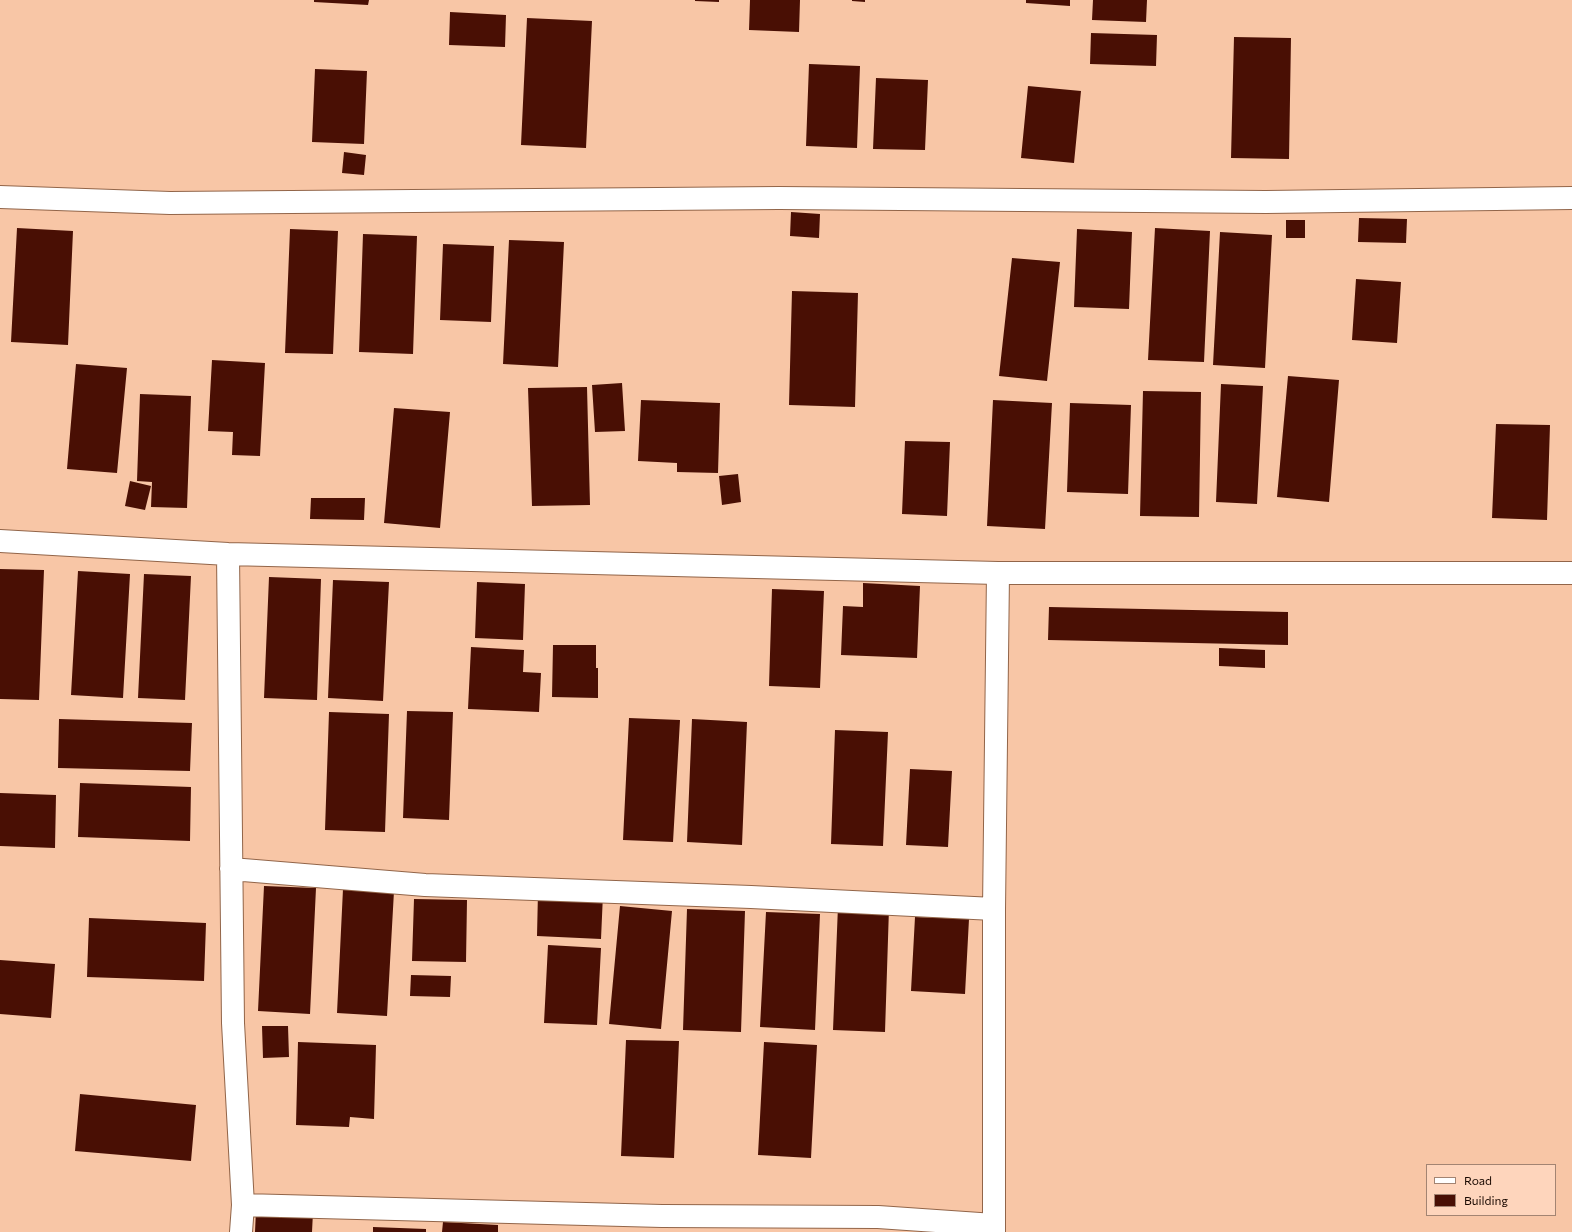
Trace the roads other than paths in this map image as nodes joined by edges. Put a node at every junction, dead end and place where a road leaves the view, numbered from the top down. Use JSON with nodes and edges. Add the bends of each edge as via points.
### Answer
{"nodes":[{"id":1,"x":0,"y":197,"type":"edge"},
{"id":2,"x":1572,"y":198,"type":"edge"},
{"id":3,"x":0,"y":540,"type":"edge"},
{"id":4,"x":228,"y":554,"type":"junction"},
{"id":5,"x":1572,"y":572,"type":"edge"},
{"id":6,"x":998,"y":573,"type":"junction"},
{"id":7,"x":231,"y":869,"type":"junction"},
{"id":8,"x":994,"y":909,"type":"junction"},
{"id":9,"x":243,"y":1205,"type":"junction"},
{"id":10,"x":662,"y":1224,"type":"edge"},
{"id":11,"x":994,"y":1228,"type":"edge"},
{"id":12,"x":241,"y":1232,"type":"edge"}],
"edges":[{"from":1,"to":2,"type":"street","via":[[170,203],[771,198],[1266,202]]},
{"from":3,"to":4,"type":"street"},
{"from":4,"to":6,"type":"street"},
{"from":4,"to":7,"type":"street"},
{"from":5,"to":6,"type":"street"},
{"from":6,"to":8,"type":"street"},
{"from":7,"to":8,"type":"street","via":[[425,884]]},
{"from":7,"to":9,"type":"street","via":[[233,1023]]},
{"from":8,"to":11,"type":"street"},
{"from":9,"to":10,"type":"street"},
{"from":9,"to":12,"type":"street"},
{"from":10,"to":11,"type":"street","via":[[878,1217]]}]}
